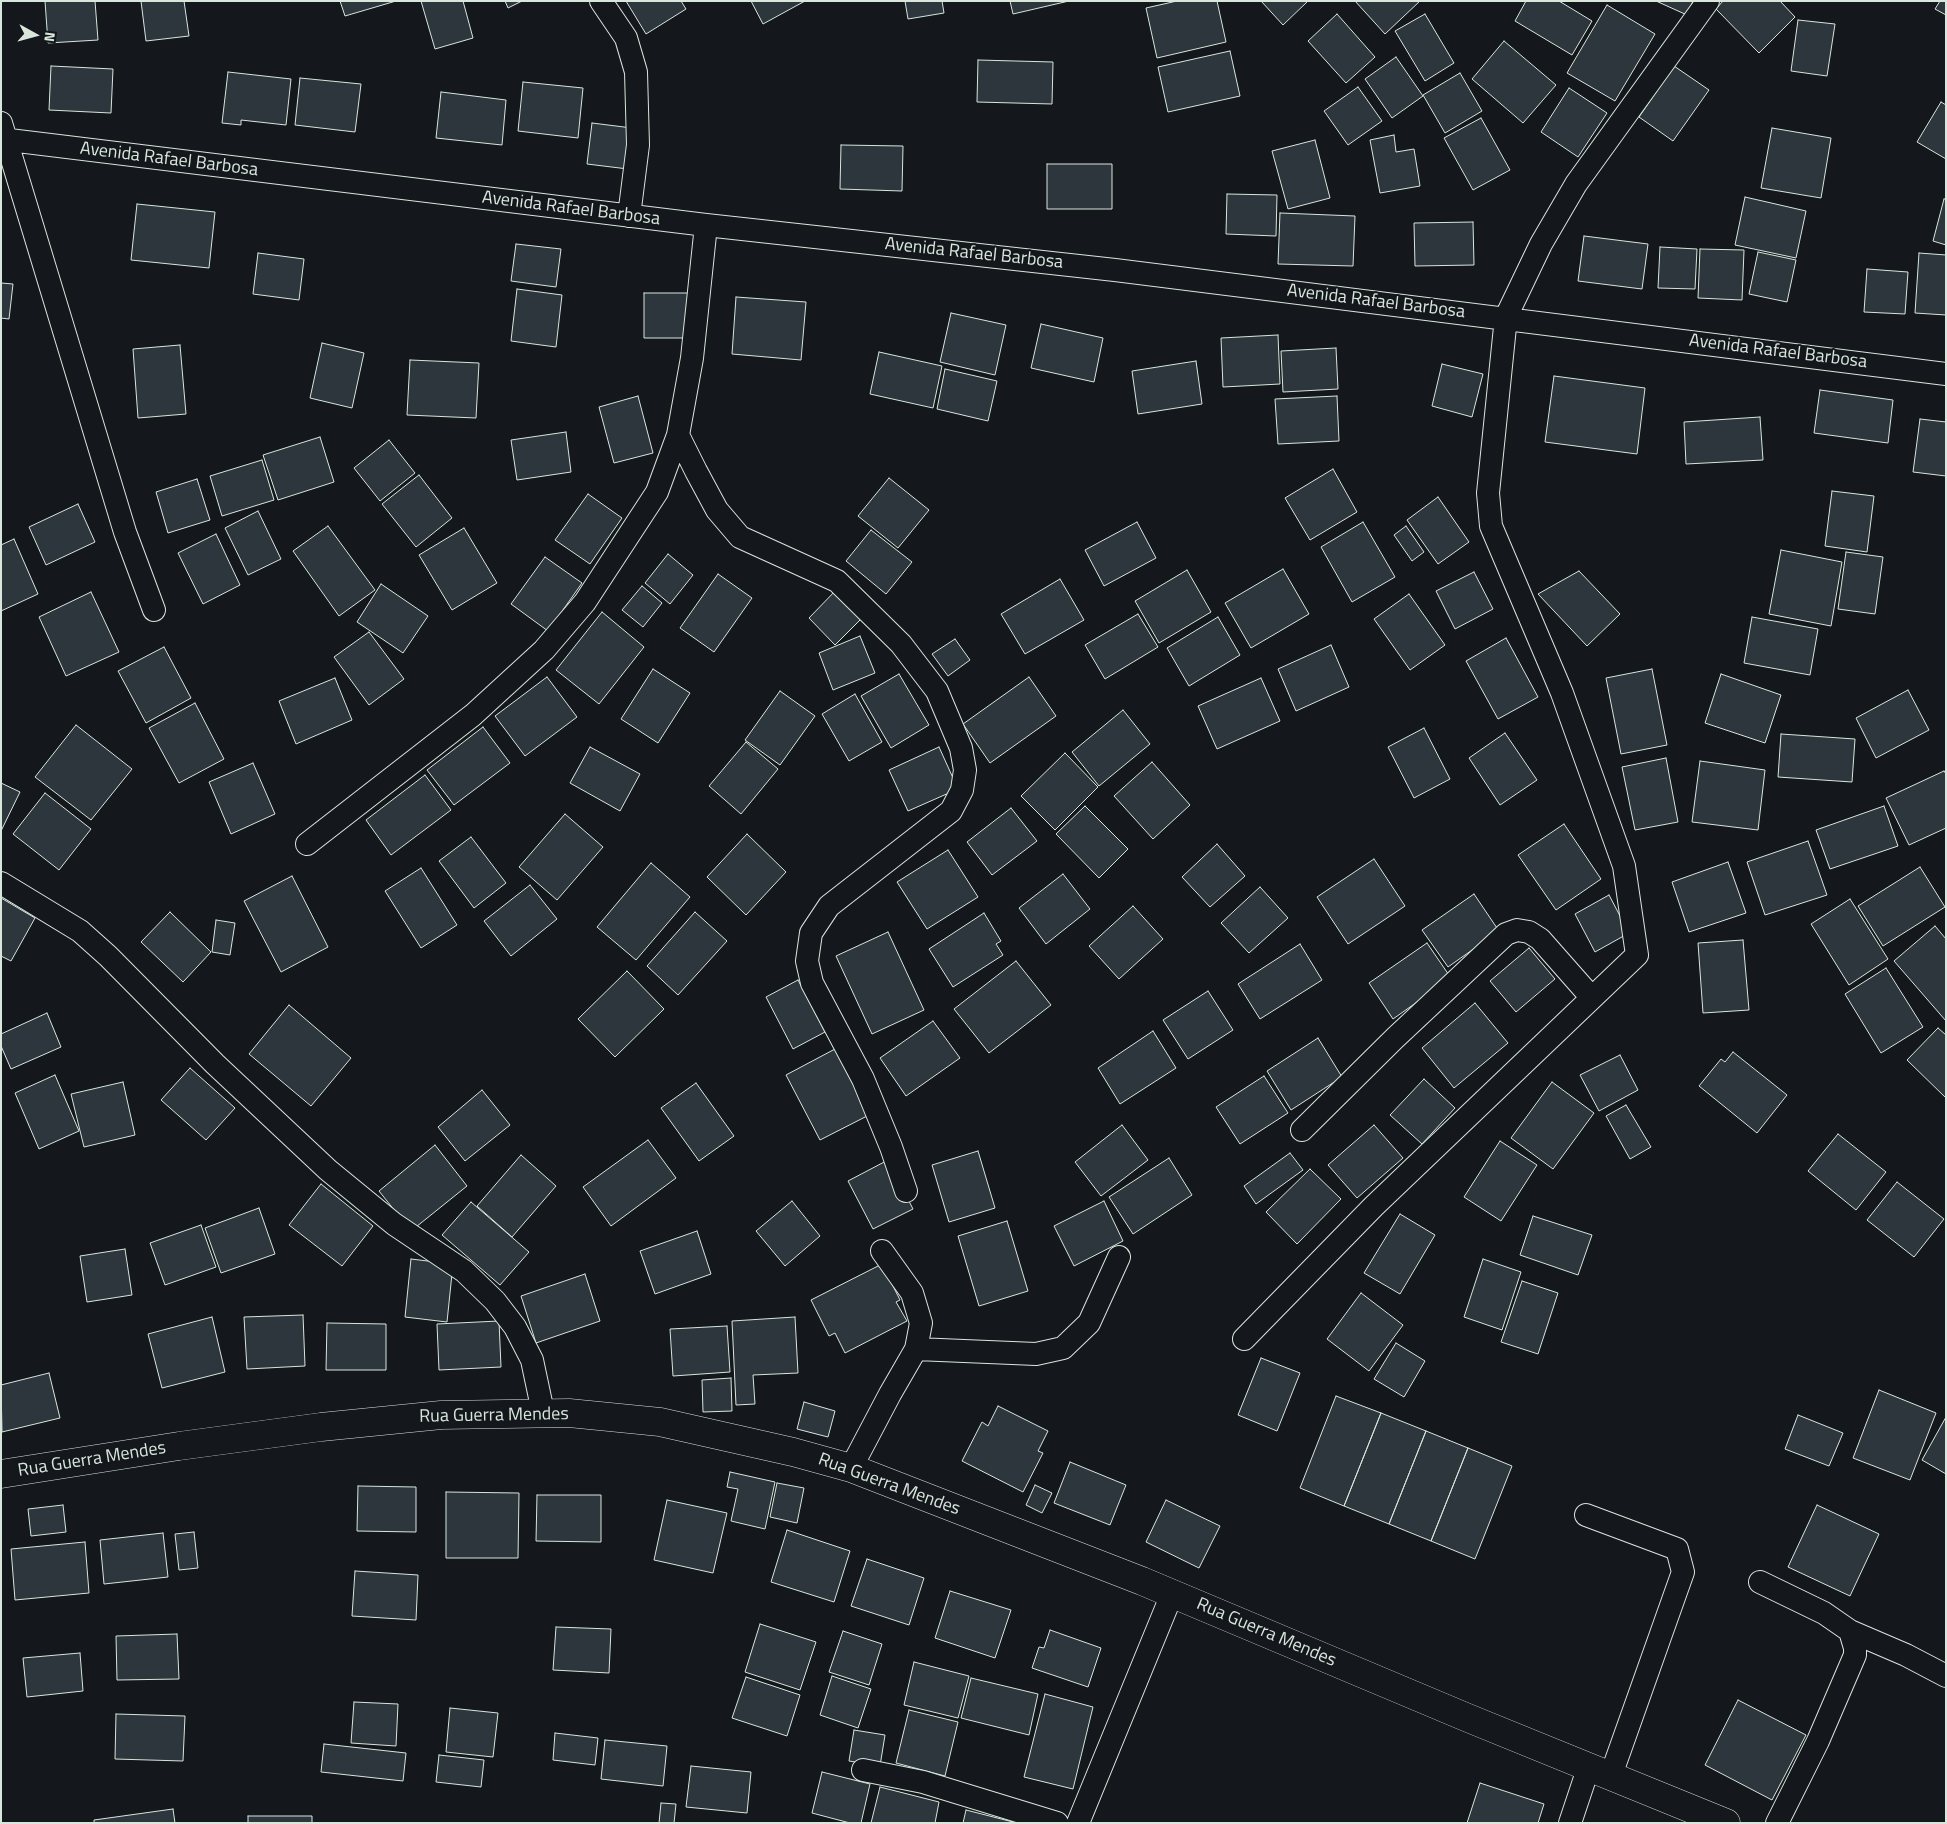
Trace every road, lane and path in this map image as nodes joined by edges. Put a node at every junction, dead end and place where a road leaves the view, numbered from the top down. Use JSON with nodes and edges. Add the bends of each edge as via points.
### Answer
{"nodes":[{"id":1,"x":601,"y":1,"type":"edge"},
{"id":2,"x":1708,"y":1,"type":"edge"},
{"id":3,"x":3,"y":134,"type":"edge"},
{"id":4,"x":629,"y":216,"type":"junction"},
{"id":5,"x":706,"y":225,"type":"junction"},
{"id":6,"x":1506,"y":317,"type":"junction"},
{"id":7,"x":1946,"y":374,"type":"edge"},
{"id":8,"x":678,"y":434,"type":"junction"},
{"id":9,"x":154,"y":610,"type":"dead end"},
{"id":10,"x":307,"y":844,"type":"dead end"},
{"id":11,"x":1,"y":883,"type":"edge"},
{"id":12,"x":1592,"y":998,"type":"junction"},
{"id":13,"x":1302,"y":1130,"type":"dead end"},
{"id":14,"x":906,"y":1191,"type":"dead end"},
{"id":15,"x":882,"y":1251,"type":"dead end"},
{"id":16,"x":1120,"y":1257,"type":"dead end"},
{"id":17,"x":1244,"y":1338,"type":"dead end"},
{"id":18,"x":916,"y":1349,"type":"junction"},
{"id":19,"x":543,"y":1412,"type":"junction"},
{"id":20,"x":851,"y":1468,"type":"junction"},
{"id":21,"x":1,"y":1474,"type":"edge"},
{"id":22,"x":1586,"y":1514,"type":"dead end"},
{"id":23,"x":1760,"y":1582,"type":"dead end"},
{"id":24,"x":1172,"y":1594,"type":"junction"},
{"id":25,"x":1850,"y":1631,"type":"junction"},
{"id":26,"x":1946,"y":1676,"type":"edge"},
{"id":27,"x":863,"y":1770,"type":"dead end"},
{"id":28,"x":1600,"y":1771,"type":"junction"},
{"id":29,"x":1057,"y":1823,"type":"edge"},
{"id":30,"x":1078,"y":1823,"type":"edge"},
{"id":31,"x":1570,"y":1823,"type":"edge"},
{"id":32,"x":1726,"y":1823,"type":"edge"},
{"id":33,"x":1777,"y":1823,"type":"edge"}],
"edges":[{"from":1,"to":4,"type":"street","via":[[626,38],[636,72],[638,145]]},
{"from":2,"to":6,"type":"street","via":[[1576,184],[1541,244]]},
{"from":3,"to":4,"type":"street","name":"Avenida Rafael Barbosa"},
{"from":3,"to":9,"type":"street","via":[[125,532]]},
{"from":4,"to":5,"type":"street","name":"Avenida Rafael Barbosa"},
{"from":5,"to":6,"type":"street","name":"Avenida Rafael Barbosa"},
{"from":5,"to":8,"type":"street","via":[[692,358]]},
{"from":6,"to":7,"type":"street","name":"Avenida Rafael Barbosa"},
{"from":6,"to":12,"type":"street","via":[[1488,493],[1491,526],[1562,693],[1624,866],[1637,954]]},
{"from":8,"to":10,"type":"street","via":[[656,492],[584,602],[544,650],[473,715]]},
{"from":8,"to":14,"type":"street","via":[[717,510],[740,537],[837,581],[901,644],[937,691],[961,748],[962,790],[951,811],[829,906],[811,933],[808,961],[812,983],[863,1079]]},
{"from":11,"to":19,"type":"street","via":[[87,937],[214,1064],[328,1170],[394,1224],[464,1271],[495,1300],[515,1327],[532,1360]]},
{"from":12,"to":13,"type":"street","via":[[1540,938],[1517,930],[1506,934]]},
{"from":12,"to":17,"type":"street","via":[[1381,1199]]},
{"from":15,"to":18,"type":"street","via":[[912,1293],[921,1323]]},
{"from":16,"to":18,"type":"street","via":[[1089,1323],[1063,1348],[1036,1354]]},
{"from":18,"to":20,"type":"street"},
{"from":19,"to":20,"type":"street","name":"Rua Guerra Mendes","via":[[660,1422]]},
{"from":19,"to":21,"type":"street","name":"Rua Guerra Mendes","via":[[441,1414],[321,1427]]},
{"from":20,"to":24,"type":"street","name":"Rua Guerra Mendes"},
{"from":22,"to":28,"type":"street","via":[[1678,1549],[1683,1572]]},
{"from":23,"to":25,"type":"street","via":[[1824,1613]]},
{"from":24,"to":28,"type":"street","name":"Rua Guerra Mendes"},
{"from":24,"to":30,"type":"street"},
{"from":25,"to":26,"type":"street","via":[[1906,1654]]},
{"from":25,"to":33,"type":"street","via":[[1855,1655],[1818,1741]]},
{"from":27,"to":29,"type":"street","via":[[923,1782]]},
{"from":28,"to":31,"type":"street"},
{"from":28,"to":32,"type":"street","name":"Rua Guerra Mendes"}]}
